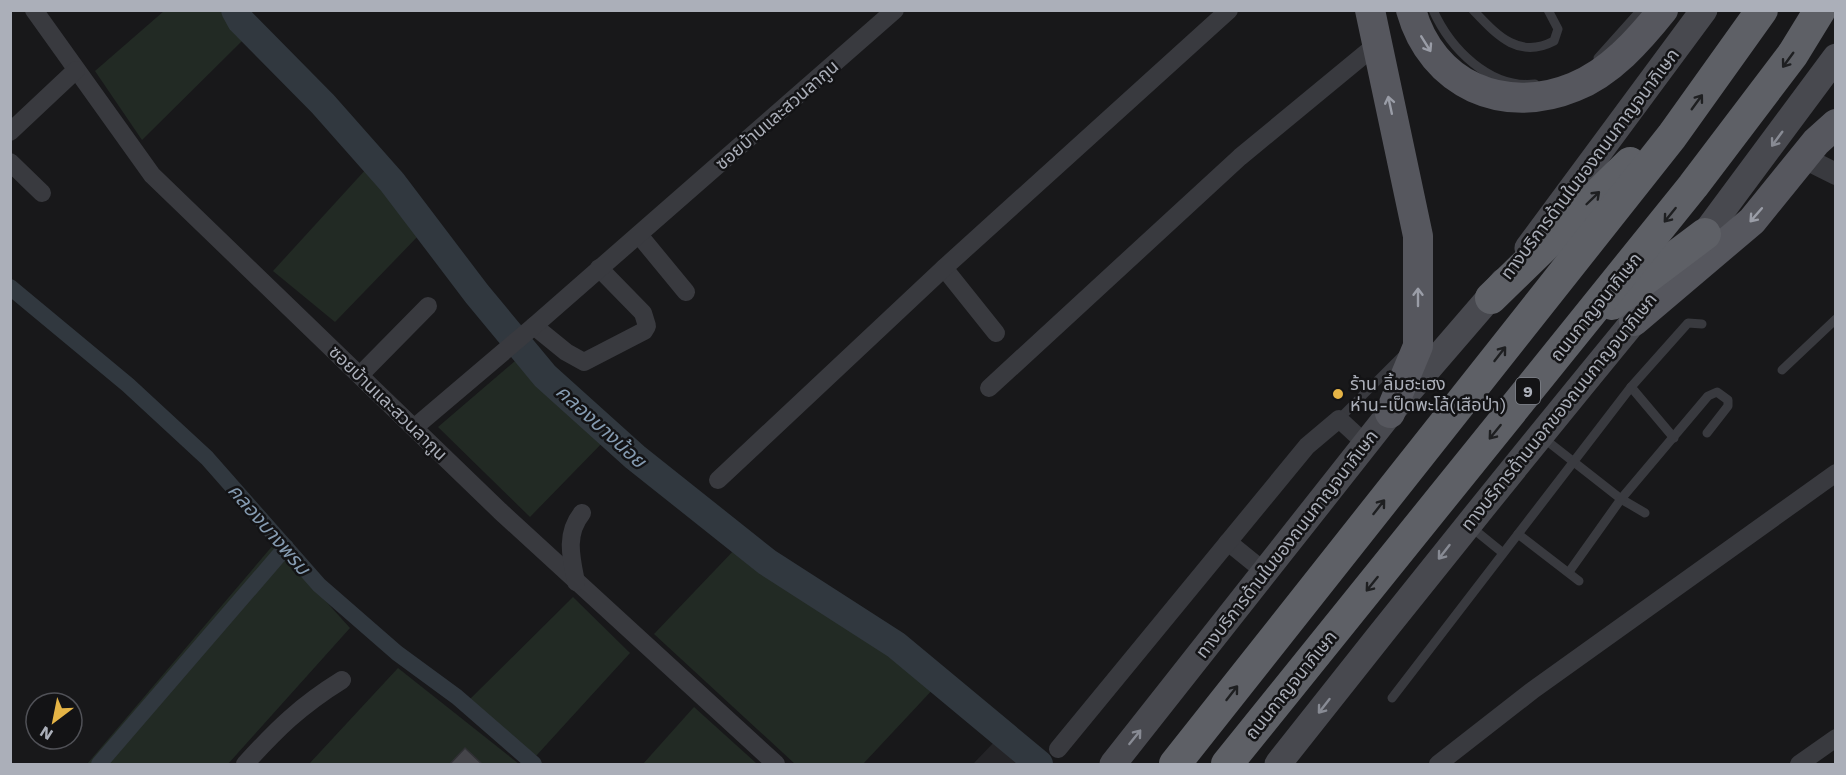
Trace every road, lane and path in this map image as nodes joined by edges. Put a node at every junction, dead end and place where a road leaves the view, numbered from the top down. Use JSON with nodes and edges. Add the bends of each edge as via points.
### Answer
{"nodes":[{"id":1,"x":34,"y":10,"type":"edge"},
{"id":2,"x":895,"y":10,"type":"edge"},
{"id":3,"x":1229,"y":10,"type":"edge"},
{"id":4,"x":1370,"y":10,"type":"edge"},
{"id":5,"x":1473,"y":10,"type":"edge"},
{"id":6,"x":1548,"y":10,"type":"edge"},
{"id":7,"x":1641,"y":10,"type":"edge"},
{"id":8,"x":1663,"y":10,"type":"edge"},
{"id":9,"x":1704,"y":10,"type":"edge"},
{"id":10,"x":1762,"y":10,"type":"edge"},
{"id":11,"x":1820,"y":10,"type":"edge"},
{"id":12,"x":1430,"y":11,"type":"edge"},
{"id":13,"x":1377,"y":44,"type":"junction"},
{"id":14,"x":1836,"y":57,"type":"edge"},
{"id":15,"x":1593,"y":64,"type":"dead end"},
{"id":16,"x":76,"y":70,"type":"junction"},
{"id":17,"x":1584,"y":70,"type":"dead end"},
{"id":18,"x":1567,"y":78,"type":"dead end"},
{"id":19,"x":1541,"y":82,"type":"dead end"},
{"id":20,"x":1836,"y":124,"type":"edge"},
{"id":21,"x":10,"y":132,"type":"edge"},
{"id":22,"x":1672,"y":136,"type":"junction"},
{"id":23,"x":1804,"y":158,"type":"junction"},
{"id":24,"x":10,"y":162,"type":"edge"},
{"id":25,"x":1836,"y":174,"type":"edge"},
{"id":26,"x":42,"y":193,"type":"dead end"},
{"id":27,"x":1705,"y":234,"type":"junction"},
{"id":28,"x":639,"y":235,"type":"junction"},
{"id":29,"x":599,"y":268,"type":"junction"},
{"id":30,"x":944,"y":268,"type":"junction"},
{"id":31,"x":686,"y":292,"type":"dead end"},
{"id":32,"x":1491,"y":298,"type":"junction"},
{"id":33,"x":428,"y":306,"type":"dead end"},
{"id":34,"x":1836,"y":319,"type":"edge"},
{"id":35,"x":1634,"y":321,"type":"junction"},
{"id":36,"x":1702,"y":324,"type":"dead end"},
{"id":37,"x":528,"y":332,"type":"junction"},
{"id":38,"x":1576,"y":332,"type":"junction"},
{"id":39,"x":996,"y":333,"type":"dead end"},
{"id":40,"x":1418,"y":346,"type":"junction"},
{"id":41,"x":1782,"y":370,"type":"dead end"},
{"id":42,"x":360,"y":375,"type":"junction"},
{"id":43,"x":1631,"y":387,"type":"junction"},
{"id":44,"x":989,"y":388,"type":"dead end"},
{"id":45,"x":1390,"y":413,"type":"junction"},
{"id":46,"x":1339,"y":419,"type":"junction"},
{"id":47,"x":415,"y":427,"type":"junction"},
{"id":48,"x":1707,"y":433,"type":"dead end"},
{"id":49,"x":1542,"y":437,"type":"junction"},
{"id":50,"x":1674,"y":438,"type":"junction"},
{"id":51,"x":1366,"y":444,"type":"junction"},
{"id":52,"x":1573,"y":461,"type":"junction"},
{"id":53,"x":1836,"y":473,"type":"edge"},
{"id":54,"x":718,"y":480,"type":"dead end"},
{"id":55,"x":1621,"y":499,"type":"junction"},
{"id":56,"x":582,"y":513,"type":"dead end"},
{"id":57,"x":1645,"y":513,"type":"dead end"},
{"id":58,"x":1467,"y":523,"type":"junction"},
{"id":59,"x":1518,"y":534,"type":"junction"},
{"id":60,"x":1228,"y":542,"type":"junction"},
{"id":61,"x":1503,"y":553,"type":"junction"},
{"id":62,"x":1265,"y":572,"type":"junction"},
{"id":63,"x":1569,"y":572,"type":"junction"},
{"id":64,"x":1579,"y":581,"type":"dead end"},
{"id":65,"x":576,"y":582,"type":"junction"},
{"id":66,"x":342,"y":680,"type":"dead end"},
{"id":67,"x":1392,"y":698,"type":"dead end"},
{"id":68,"x":1836,"y":738,"type":"edge"},
{"id":69,"x":1058,"y":749,"type":"dead end"},
{"id":70,"x":1227,"y":764,"type":"edge"},
{"id":71,"x":245,"y":765,"type":"edge"},
{"id":72,"x":776,"y":765,"type":"edge"},
{"id":73,"x":1113,"y":765,"type":"edge"},
{"id":74,"x":1175,"y":765,"type":"edge"},
{"id":75,"x":1278,"y":765,"type":"edge"},
{"id":76,"x":1438,"y":765,"type":"edge"},
{"id":77,"x":1799,"y":765,"type":"edge"}],
"edges":[{"from":1,"to":16,"type":"street","name":"ซอยบ้านและสวนลากูน"},
{"from":2,"to":28,"type":"street","name":"ซอยบ้านและสวนลากูน"},
{"from":3,"to":30,"type":"street"},
{"from":4,"to":13,"type":"main road"},
{"from":5,"to":6,"type":"lane","via":[[1504,41],[1524,46],[1554,41],[1558,29]]},
{"from":7,"to":15,"type":"lane"},
{"from":12,"to":8,"type":"main road","one_way":true,"via":[[1424,41],[1449,72],[1490,94],[1510,98],[1550,95],[1575,87],[1611,65]]},
{"from":9,"to":32,"type":"main road","name":"ทางบริการด้านในของถนนกาญจนาภิเษก"},
{"from":22,"to":10,"type":"highway","one_way":true},
{"from":11,"to":38,"type":"highway","name":"ถนนกาญจนาภิเษก","number":"9","one_way":true,"via":[[1793,54],[1701,176]]},
{"from":12,"to":19,"type":"lane","via":[[1454,46],[1477,66],[1505,79]]},
{"from":40,"to":13,"type":"main road","one_way":true,"via":[[1418,236]]},
{"from":13,"to":44,"type":"street","via":[[1240,157]]},
{"from":14,"to":27,"type":"main road","name":"ทางบริการด้านนอกของถนนกาญจนาภิเษก","one_way":true},
{"from":16,"to":21,"type":"street"},
{"from":16,"to":42,"type":"street","name":"ซอยบ้านและสวนลากูน","via":[[152,175]]},
{"from":17,"to":18,"type":"lane"},
{"from":20,"to":23,"type":"main road"},
{"from":32,"to":22,"type":"highway","one_way":true,"via":[[1640,154],[1655,142]]},
{"from":74,"to":22,"type":"highway","one_way":true},
{"from":23,"to":25,"type":"street"},
{"from":23,"to":35,"type":"main road","one_way":true,"via":[[1735,237]]},
{"from":24,"to":26,"type":"street"},
{"from":27,"to":35,"type":"main road","name":"ทางบริการด้านนอกของถนนกาญจนาภิเษก"},
{"from":27,"to":38,"type":"highway"},
{"from":28,"to":29,"type":"street","name":"ซอยบ้านและสวนลากูน"},
{"from":28,"to":31,"type":"street"},
{"from":29,"to":37,"type":"street","name":"ซอยบ้านและสวนลากูน"},
{"from":29,"to":37,"type":"street","via":[[643,313],[647,326],[644,331],[584,362]]},
{"from":30,"to":39,"type":"street"},
{"from":30,"to":54,"type":"street"},
{"from":32,"to":45,"type":"main road","name":"ทางบริการด้านในของถนนกาญจนาภิเษก"},
{"from":33,"to":42,"type":"street"},
{"from":34,"to":41,"type":"lane"},
{"from":35,"to":49,"type":"main road","name":"ทางบริการด้านนอกของถนนกาญจนาภิเษก"},
{"from":36,"to":43,"type":"lane","via":[[1688,323]]},
{"from":37,"to":47,"type":"street","name":"ซอยบ้านและสวนลากูน"},
{"from":38,"to":70,"type":"highway","name":"ถนนกาญจนาภิเษก","number":"9","one_way":true},
{"from":40,"to":45,"type":"main road"},
{"from":40,"to":46,"type":"lane","via":[[1378,378]]},
{"from":42,"to":47,"type":"street","name":"ซอยบ้านและสวนลากูน"},
{"from":43,"to":50,"type":"lane"},
{"from":43,"to":52,"type":"lane"},
{"from":45,"to":51,"type":"main road","name":"ทางบริการด้านในของถนนกาญจนาภิเษก"},
{"from":46,"to":51,"type":"street"},
{"from":46,"to":60,"type":"street","via":[[1307,446]]},
{"from":47,"to":65,"type":"street","name":"ซอยบ้านและสวนลากูน"},
{"from":48,"to":50,"type":"lane","via":[[1728,406],[1728,400],[1717,392],[1708,396]]},
{"from":49,"to":52,"type":"lane"},
{"from":49,"to":58,"type":"main road","name":"ทางบริการด้านนอกของถนนกาญจนาภิเษก"},
{"from":50,"to":55,"type":"lane"},
{"from":51,"to":62,"type":"main road","name":"ทางบริการด้านในของถนนกาญจนาภิเษก"},
{"from":52,"to":55,"type":"lane"},
{"from":52,"to":59,"type":"lane"},
{"from":53,"to":76,"type":"street","via":[[1533,690]]},
{"from":55,"to":57,"type":"lane"},
{"from":55,"to":63,"type":"lane"},
{"from":56,"to":65,"type":"street","via":[[571,533]]},
{"from":58,"to":61,"type":"lane"},
{"from":58,"to":75,"type":"main road","name":"ทางบริการด้านนอกของถนนกาญจนาภิเษก","one_way":true},
{"from":59,"to":61,"type":"lane"},
{"from":59,"to":63,"type":"lane"},
{"from":60,"to":62,"type":"street"},
{"from":60,"to":69,"type":"street"},
{"from":61,"to":67,"type":"lane"},
{"from":73,"to":62,"type":"main road","name":"ทางบริการด้านในของถนนกาญจนาภิเษก","one_way":true},
{"from":63,"to":64,"type":"lane"},
{"from":65,"to":72,"type":"street","name":"ซอยบ้านและสวนลากูน"},
{"from":66,"to":71,"type":"street","via":[[286,719]]},
{"from":68,"to":77,"type":"street"}]}
